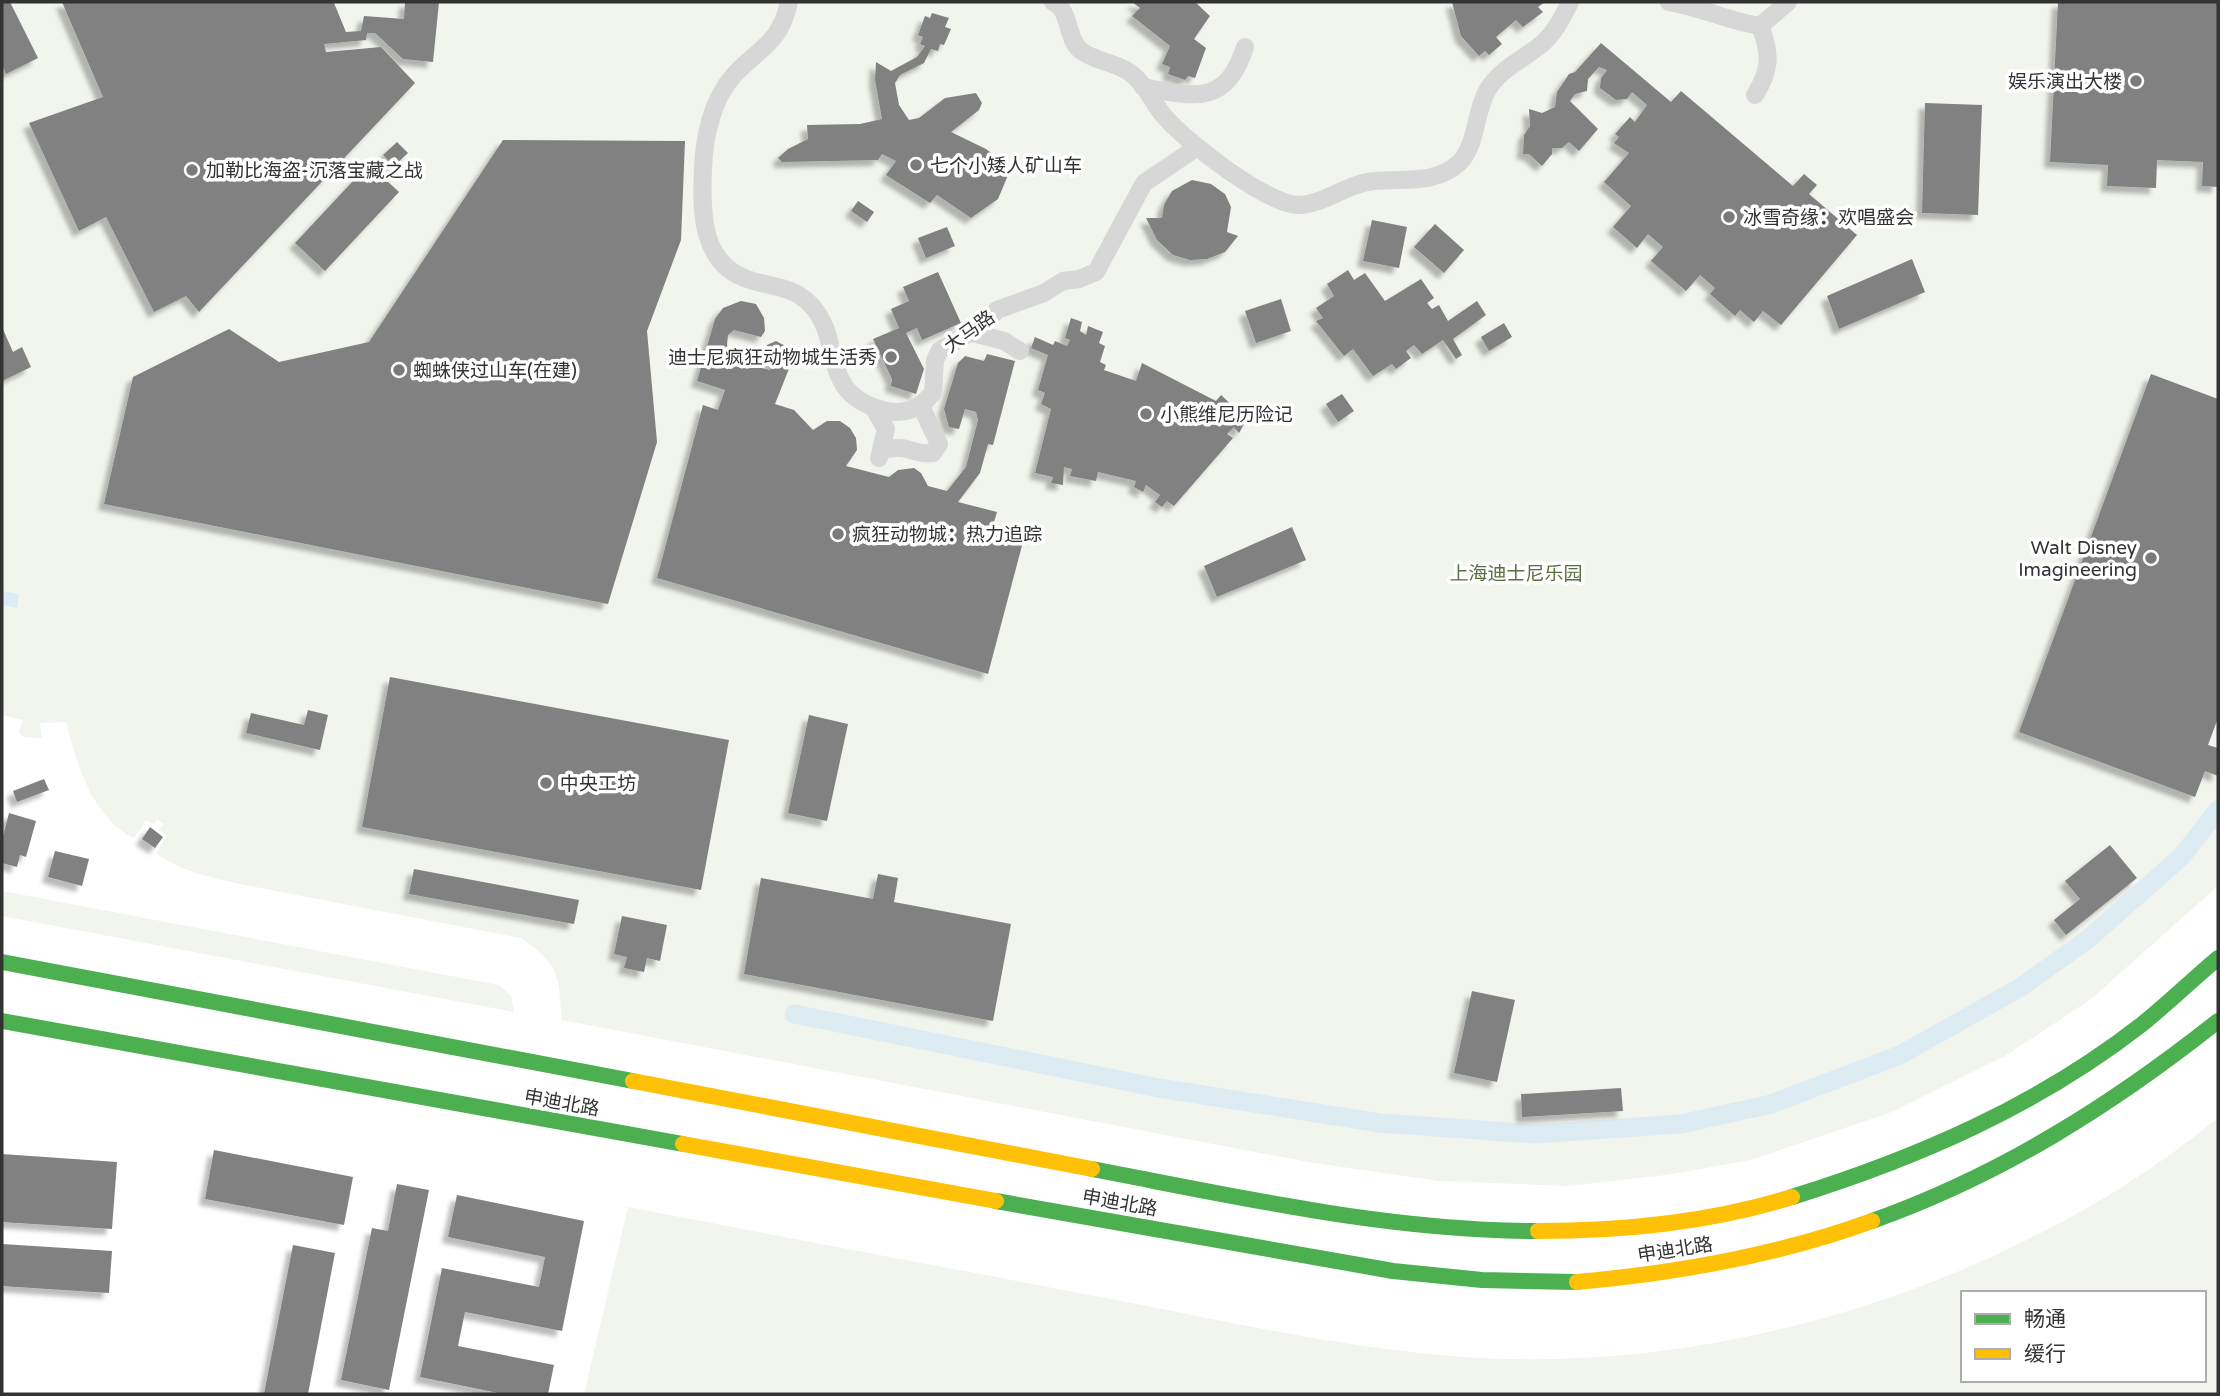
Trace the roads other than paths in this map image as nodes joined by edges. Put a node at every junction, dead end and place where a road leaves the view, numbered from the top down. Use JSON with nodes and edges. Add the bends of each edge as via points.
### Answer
{"nodes":[{"id":1,"x":789,"y":2,"type":"edge"},
{"id":2,"x":1053,"y":2,"type":"edge"},
{"id":3,"x":1570,"y":2,"type":"edge"},
{"id":4,"x":1669,"y":2,"type":"edge"},
{"id":5,"x":1787,"y":2,"type":"edge"},
{"id":6,"x":1760,"y":26,"type":"junction"},
{"id":7,"x":1245,"y":47,"type":"dead end"},
{"id":8,"x":1143,"y":87,"type":"junction"},
{"id":9,"x":1755,"y":95,"type":"dead end"},
{"id":10,"x":1196,"y":148,"type":"junction"},
{"id":11,"x":969,"y":332,"type":"junction"},
{"id":12,"x":1020,"y":351,"type":"dead end"},
{"id":13,"x":921,"y":406,"type":"junction"},
{"id":14,"x":873,"y":407,"type":"junction"},
{"id":15,"x":2218,"y":958,"type":"edge"},
{"id":16,"x":2,"y":962,"type":"edge"},
{"id":17,"x":2,"y":1021,"type":"edge"},
{"id":18,"x":2218,"y":1021,"type":"edge"}],
"edges":[{"from":1,"to":14,"type":"street","via":[[785,23],[775,39],[734,75],[719,96],[707,133],[702,205],[712,250],[720,264],[734,273],[792,291],[808,302],[828,336],[838,378],[854,397]]},
{"from":2,"to":8,"type":"street","via":[[1066,18],[1072,43],[1084,53],[1117,64]]},
{"from":3,"to":10,"type":"street","via":[[1546,41],[1499,73],[1486,92],[1463,159],[1450,171],[1425,180],[1363,182],[1318,202],[1297,205],[1273,197]]},
{"from":4,"to":6,"type":"street"},
{"from":5,"to":6,"type":"street"},
{"from":6,"to":9,"type":"street","via":[[1770,55],[1769,68]]},
{"from":7,"to":8,"type":"street","via":[[1231,79],[1212,92],[1194,95]]},
{"from":8,"to":10,"type":"street"},
{"from":10,"to":11,"type":"street","name":"大马路","via":[[1144,183],[1096,272],[996,310]]},
{"from":11,"to":12,"type":"street","via":[[1004,341]]},
{"from":11,"to":13,"type":"street","name":"大马路","via":[[940,350],[933,393]]},
{"from":13,"to":14,"type":"street","via":[[907,412]]},
{"from":13,"to":14,"type":"street","via":[[937,436],[939,444],[933,453],[897,446],[880,455],[886,429]]},
{"from":15,"to":16,"type":"street","name":"申迪北路","via":[[2160,1009],[2083,1066],[1976,1128],[1837,1185],[1719,1217],[1595,1232],[1499,1232],[1408,1225],[1139,1179]]},
{"from":17,"to":18,"type":"street","name":"申迪北路","via":[[1334,1262],[1448,1278],[1530,1282],[1672,1272],[1796,1248],[1917,1207],[2043,1144],[2190,1045]]}]}
